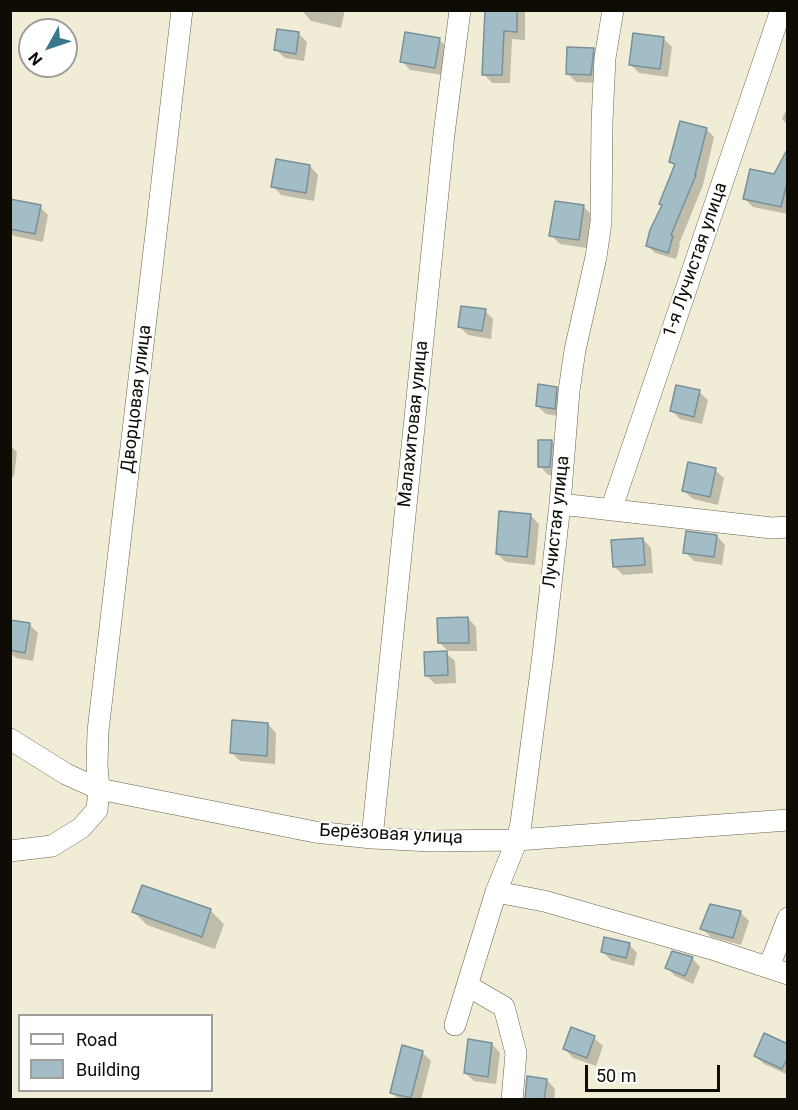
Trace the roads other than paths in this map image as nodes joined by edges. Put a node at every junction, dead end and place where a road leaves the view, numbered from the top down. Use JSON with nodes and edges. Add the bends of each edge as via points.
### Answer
{"nodes":[{"id":1,"x":182,"y":10,"type":"edge"},
{"id":2,"x":460,"y":10,"type":"edge"},
{"id":3,"x":612,"y":10,"type":"edge"},
{"id":4,"x":782,"y":10,"type":"edge"},
{"id":5,"x":560,"y":504,"type":"junction"},
{"id":6,"x":611,"y":510,"type":"junction"},
{"id":7,"x":788,"y":527,"type":"edge"},
{"id":8,"x":10,"y":739,"type":"edge"},
{"id":9,"x":99,"y":789,"type":"junction"},
{"id":10,"x":788,"y":819,"type":"edge"},
{"id":11,"x":372,"y":838,"type":"junction"},
{"id":12,"x":517,"y":840,"type":"junction"},
{"id":13,"x":10,"y":851,"type":"edge"},
{"id":14,"x":496,"y":892,"type":"junction"},
{"id":15,"x":788,"y":918,"type":"edge"},
{"id":16,"x":778,"y":970,"type":"edge"},
{"id":17,"x":468,"y":986,"type":"junction"},
{"id":18,"x":455,"y":1025,"type":"dead end"},
{"id":19,"x":512,"y":1100,"type":"edge"}],
"edges":[{"from":1,"to":9,"type":"street","name":"Дворцовая улица","via":[[98,731]]},
{"from":2,"to":11,"type":"street","name":"Малахитовая улица"},
{"from":3,"to":5,"type":"street","name":"Лучистая улица","via":[[605,58],[601,222],[575,350]]},
{"from":4,"to":6,"type":"street","name":"1-я Лучистая улица"},
{"from":5,"to":6,"type":"street"},
{"from":5,"to":12,"type":"street","name":"Лучистая улица"},
{"from":6,"to":7,"type":"street"},
{"from":8,"to":9,"type":"street","name":"Берёзовая улица","via":[[66,774]]},
{"from":9,"to":11,"type":"street","name":"Берёзовая улица","via":[[315,832]]},
{"from":9,"to":13,"type":"street","name":"Дворцовая улица","via":[[98,810],[81,828],[52,846]]},
{"from":10,"to":12,"type":"street","name":"Берёзовая улица"},
{"from":11,"to":12,"type":"street","name":"Берёзовая улица"},
{"from":12,"to":14,"type":"street","name":"Лучистая улица"},
{"from":14,"to":16,"type":"street","via":[[544,901]]},
{"from":14,"to":17,"type":"street","name":"Лучистая улица"},
{"from":15,"to":16,"type":"street"},
{"from":17,"to":18,"type":"street","name":"Лучистая улица"},
{"from":17,"to":19,"type":"street","via":[[504,1007],[516,1053]]}]}
